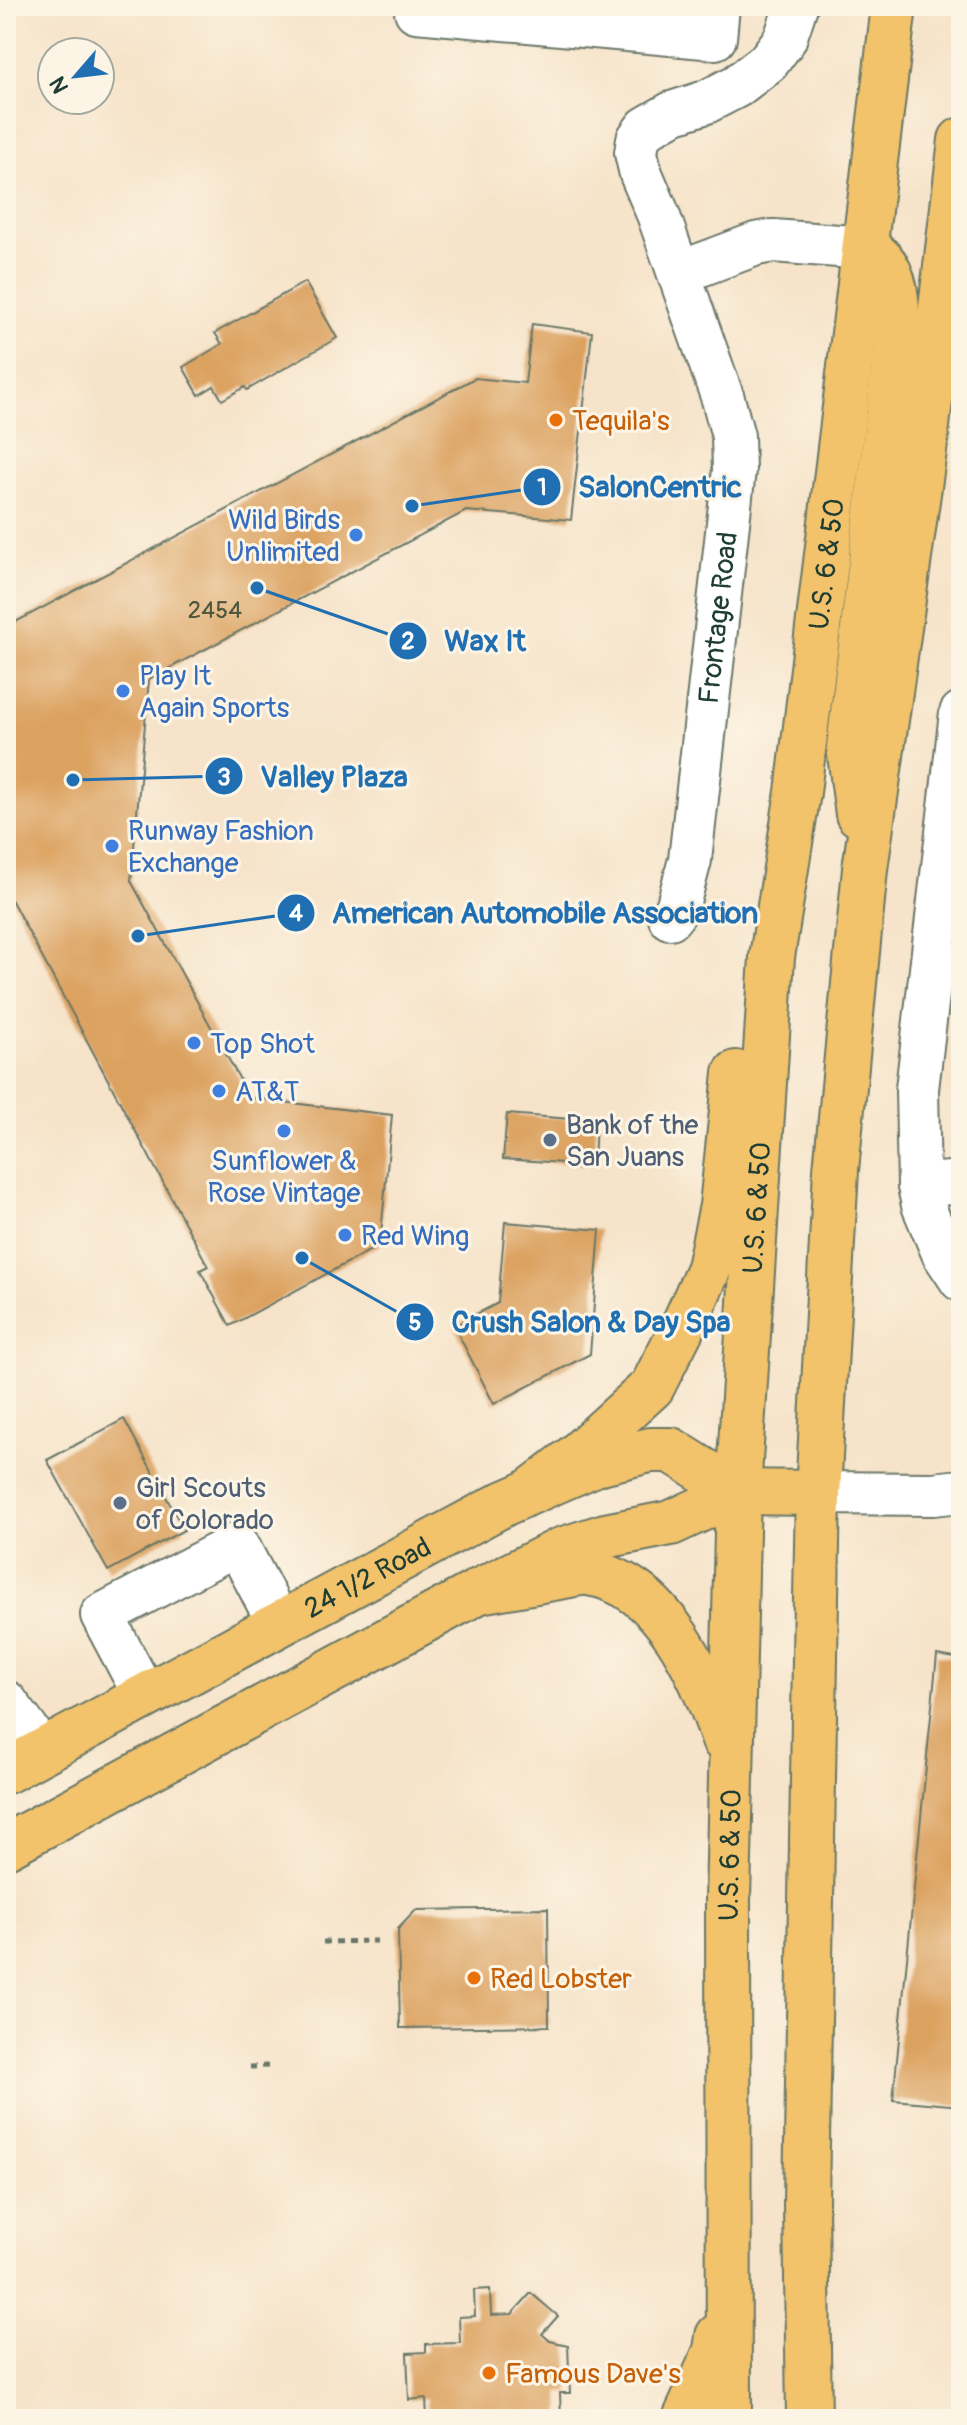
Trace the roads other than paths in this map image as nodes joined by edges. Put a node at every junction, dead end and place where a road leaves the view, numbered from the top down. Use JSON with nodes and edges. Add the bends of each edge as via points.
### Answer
{"nodes":[{"id":1,"x":718,"y":6,"type":"edge"},
{"id":2,"x":796,"y":6,"type":"edge"},
{"id":3,"x":894,"y":6,"type":"edge"},
{"id":4,"x":416,"y":11,"type":"dead end"},
{"id":5,"x":961,"y":140,"type":"edge"},
{"id":6,"x":865,"y":248,"type":"junction"},
{"id":7,"x":679,"y":273,"type":"junction"},
{"id":8,"x":961,"y":713,"type":"edge"},
{"id":9,"x":865,"y":869,"type":"junction"},
{"id":10,"x":670,"y":918,"type":"dead end"},
{"id":11,"x":772,"y":957,"type":"junction"},
{"id":12,"x":961,"y":1182,"type":"edge"},
{"id":13,"x":919,"y":1186,"type":"junction"},
{"id":14,"x":961,"y":1280,"type":"edge"},
{"id":15,"x":961,"y":1491,"type":"edge"},
{"id":16,"x":529,"y":1492,"type":"junction"},
{"id":17,"x":738,"y":1492,"type":"junction"},
{"id":18,"x":818,"y":1493,"type":"junction"},
{"id":19,"x":479,"y":1591,"type":"junction"},
{"id":20,"x":279,"y":1624,"type":"junction"},
{"id":21,"x":145,"y":1696,"type":"junction"},
{"id":22,"x":6,"y":1702,"type":"edge"},
{"id":23,"x":24,"y":1761,"type":"edge"},
{"id":24,"x":733,"y":1765,"type":"junction"},
{"id":25,"x":6,"y":1788,"type":"edge"},
{"id":26,"x":6,"y":1846,"type":"edge"},
{"id":27,"x":728,"y":2278,"type":"junction"},
{"id":28,"x":685,"y":2419,"type":"edge"},
{"id":29,"x":729,"y":2419,"type":"edge"},
{"id":30,"x":809,"y":2419,"type":"edge"}],
"edges":[{"from":1,"to":4,"type":"street","via":[[715,38]]},
{"from":2,"to":7,"type":"street","name":"Frontage Road","via":[[785,39],[768,62],[737,86],[646,128],[638,139],[641,174]]},
{"from":3,"to":6,"type":"main road","name":"U.S. 6 & 50"},
{"from":5,"to":9,"type":"main road"},
{"from":6,"to":7,"type":"street","via":[[773,241]]},
{"from":6,"to":9,"type":"main road","via":[[883,263],[897,295],[896,350],[849,747]]},
{"from":6,"to":11,"type":"main road","name":"U.S. 6 & 50","via":[[798,792]]},
{"from":7,"to":10,"type":"street","name":"Frontage Road","via":[[730,423],[734,470],[690,860]]},
{"from":8,"to":13,"type":"street","via":[[917,1089]]},
{"from":9,"to":18,"type":"main road","via":[[836,1170]]},
{"from":11,"to":16,"type":"main road","via":[[741,1026],[722,1206],[709,1268],[684,1324],[652,1387]]},
{"from":11,"to":17,"type":"main road","name":"U.S. 6 & 50"},
{"from":12,"to":13,"type":"street"},
{"from":13,"to":14,"type":"street","via":[[932,1230]]},
{"from":15,"to":18,"type":"street"},
{"from":16,"to":17,"type":"main road","name":"24 1/2 Road","via":[[597,1463],[671,1450]]},
{"from":16,"to":20,"type":"main road","name":"24 1/2 Road"},
{"from":17,"to":18,"type":"main road"},
{"from":17,"to":19,"type":"main road","via":[[671,1523],[561,1550]]},
{"from":17,"to":24,"type":"main road","name":"U.S. 6 & 50"},
{"from":18,"to":30,"type":"main road","via":[[806,2204]]},
{"from":19,"to":24,"type":"main road","via":[[587,1573],[643,1596],[692,1656]]},
{"from":19,"to":26,"type":"main road"},
{"from":20,"to":21,"type":"main road","name":"24 1/2 Road"},
{"from":20,"to":21,"type":"street","via":[[237,1544],[102,1615]]},
{"from":21,"to":23,"type":"main road","name":"24 1/2 Road"},
{"from":22,"to":23,"type":"street"},
{"from":23,"to":25,"type":"main road","name":"24 1/2 Road"},
{"from":24,"to":27,"type":"main road","name":"U.S. 6 & 50"},
{"from":27,"to":28,"type":"main road","via":[[716,2351]]},
{"from":27,"to":29,"type":"main road","name":"U.S. 6 & 50"}]}
